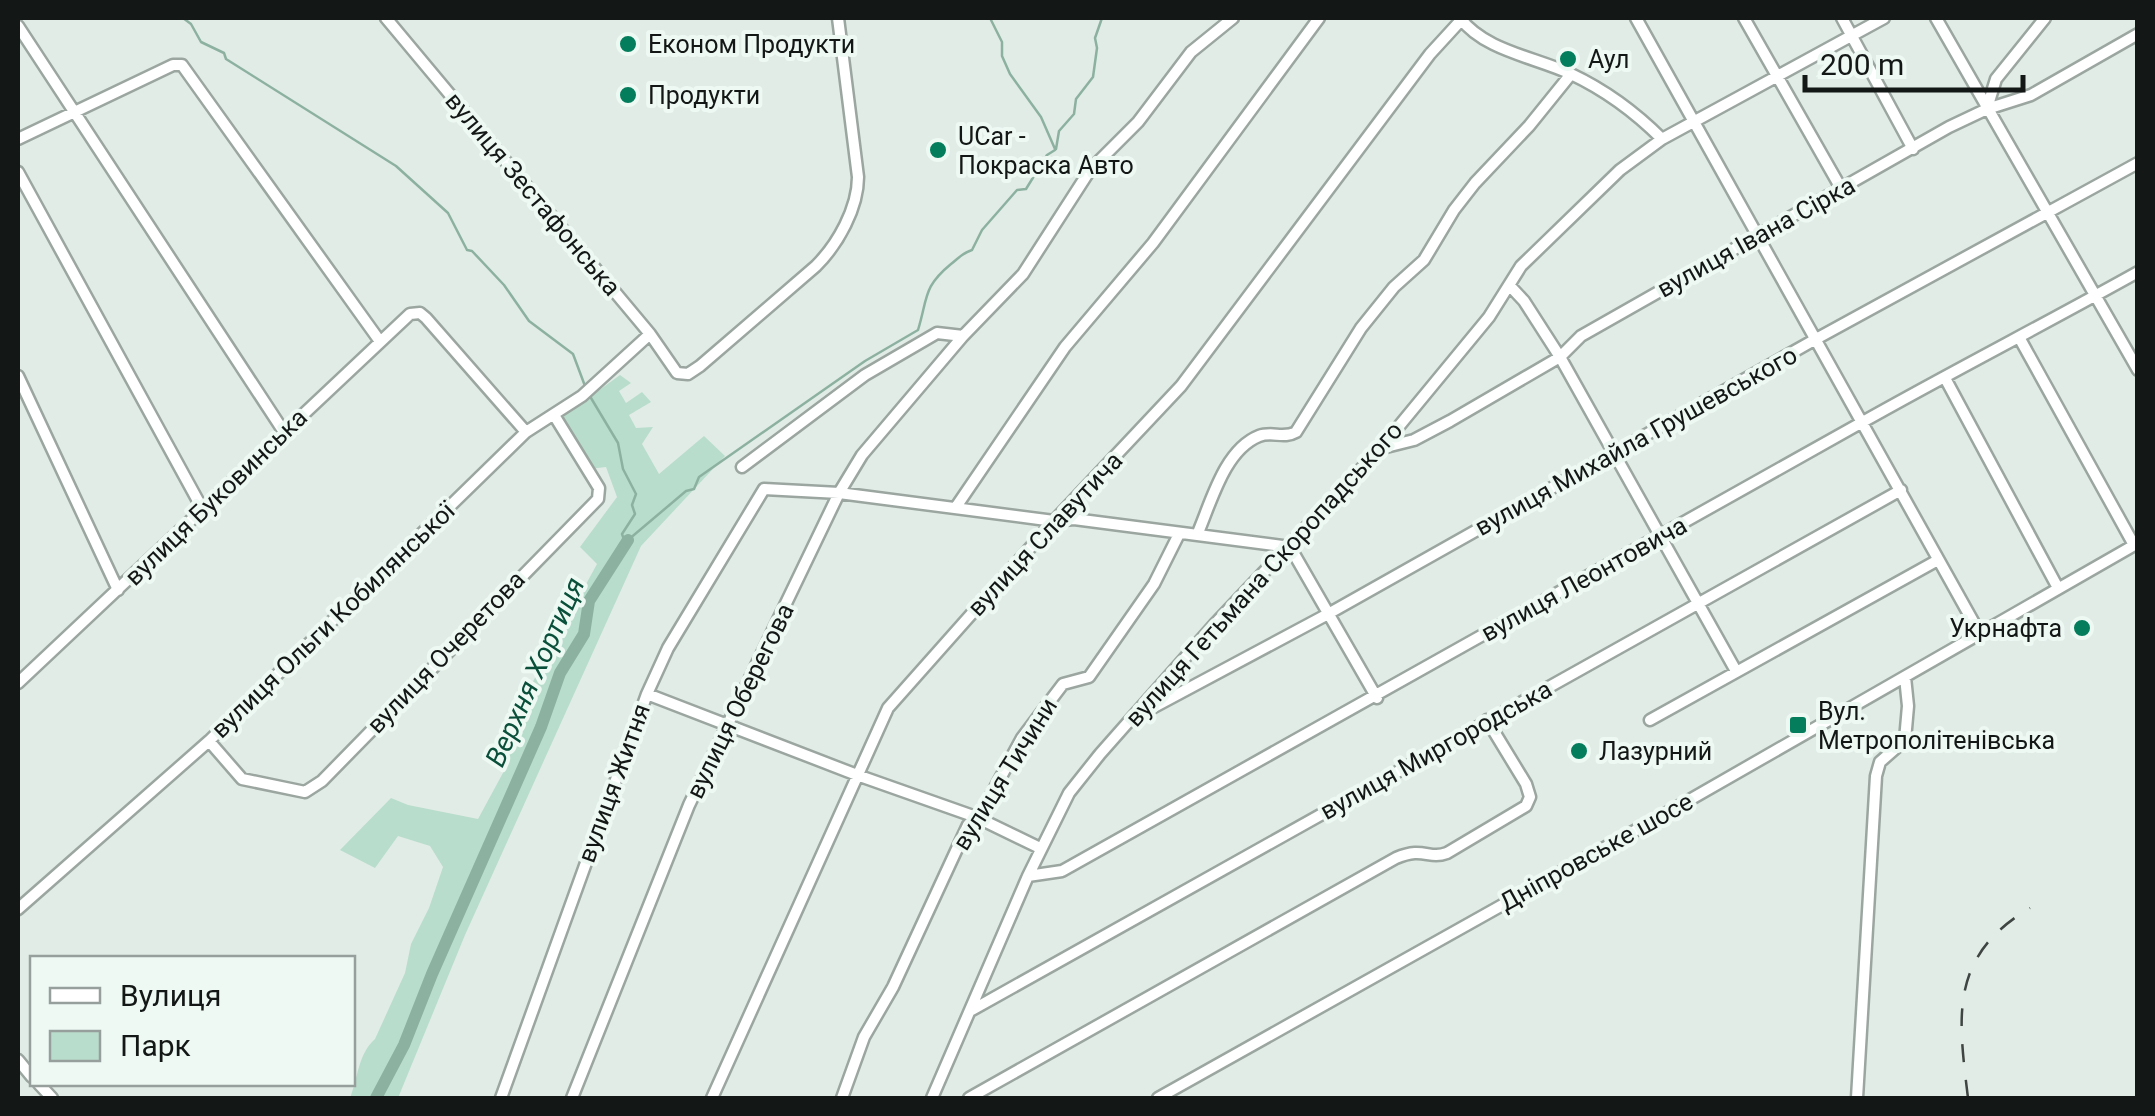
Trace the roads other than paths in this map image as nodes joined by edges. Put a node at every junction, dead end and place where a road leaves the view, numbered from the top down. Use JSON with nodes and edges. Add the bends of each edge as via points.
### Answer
{"nodes":[{"id":1,"x":386,"y":18,"type":"edge"},
{"id":2,"x":838,"y":18,"type":"edge"},
{"id":3,"x":1233,"y":18,"type":"edge"},
{"id":4,"x":1319,"y":18,"type":"edge"},
{"id":5,"x":1461,"y":18,"type":"edge"},
{"id":6,"x":1636,"y":18,"type":"edge"},
{"id":7,"x":1744,"y":18,"type":"edge"},
{"id":8,"x":1842,"y":18,"type":"edge"},
{"id":9,"x":1884,"y":18,"type":"edge"},
{"id":10,"x":1936,"y":18,"type":"edge"},
{"id":11,"x":2046,"y":18,"type":"edge"},
{"id":12,"x":18,"y":26,"type":"edge"},
{"id":13,"x":2138,"y":34,"type":"edge"},
{"id":14,"x":1850,"y":36,"type":"junction"},
{"id":15,"x":1571,"y":74,"type":"junction"},
{"id":16,"x":1775,"y":75,"type":"junction"},
{"id":17,"x":1987,"y":109,"type":"junction"},
{"id":18,"x":72,"y":113,"type":"junction"},
{"id":19,"x":1693,"y":121,"type":"junction"},
{"id":20,"x":18,"y":139,"type":"edge"},
{"id":21,"x":1662,"y":139,"type":"junction"},
{"id":22,"x":1913,"y":149,"type":"junction"},
{"id":23,"x":2138,"y":163,"type":"edge"},
{"id":24,"x":18,"y":172,"type":"edge"},
{"id":25,"x":1842,"y":190,"type":"junction"},
{"id":26,"x":2050,"y":213,"type":"junction"},
{"id":27,"x":1759,"y":236,"type":"junction"},
{"id":28,"x":2138,"y":272,"type":"edge"},
{"id":29,"x":1510,"y":286,"type":"junction"},
{"id":30,"x":2096,"y":296,"type":"junction"},
{"id":31,"x":650,"y":334,"type":"junction"},
{"id":32,"x":963,"y":336,"type":"junction"},
{"id":33,"x":1816,"y":339,"type":"junction"},
{"id":34,"x":2020,"y":339,"type":"junction"},
{"id":35,"x":379,"y":340,"type":"junction"},
{"id":36,"x":1560,"y":357,"type":"junction"},
{"id":37,"x":2136,"y":363,"type":"edge"},
{"id":38,"x":18,"y":376,"type":"edge"},
{"id":39,"x":1945,"y":378,"type":"junction"},
{"id":40,"x":554,"y":415,"type":"junction"},
{"id":41,"x":1862,"y":422,"type":"junction"},
{"id":42,"x":284,"y":432,"type":"junction"},
{"id":43,"x":526,"y":432,"type":"junction"},
{"id":44,"x":1381,"y":448,"type":"junction"},
{"id":45,"x":1613,"y":454,"type":"junction"},
{"id":46,"x":742,"y":466,"type":"dead end"},
{"id":47,"x":1900,"y":490,"type":"junction"},
{"id":48,"x":839,"y":493,"type":"junction"},
{"id":49,"x":956,"y":507,"type":"junction"},
{"id":50,"x":203,"y":510,"type":"junction"},
{"id":51,"x":1054,"y":521,"type":"junction"},
{"id":52,"x":1179,"y":534,"type":"junction"},
{"id":53,"x":1197,"y":535,"type":"junction"},
{"id":54,"x":1660,"y":538,"type":"junction"},
{"id":55,"x":2136,"y":544,"type":"edge"},
{"id":56,"x":1290,"y":548,"type":"junction"},
{"id":57,"x":1938,"y":560,"type":"junction"},
{"id":58,"x":2058,"y":588,"type":"junction"},
{"id":59,"x":118,"y":590,"type":"junction"},
{"id":60,"x":1698,"y":603,"type":"junction"},
{"id":61,"x":1328,"y":614,"type":"junction"},
{"id":62,"x":1980,"y":634,"type":"junction"},
{"id":63,"x":1736,"y":671,"type":"junction"},
{"id":64,"x":1905,"y":677,"type":"junction"},
{"id":65,"x":18,"y":683,"type":"edge"},
{"id":66,"x":647,"y":694,"type":"junction"},
{"id":67,"x":1377,"y":698,"type":"junction"},
{"id":68,"x":1133,"y":718,"type":"junction"},
{"id":69,"x":1486,"y":720,"type":"junction"},
{"id":70,"x":1650,"y":720,"type":"dead end"},
{"id":71,"x":729,"y":724,"type":"junction"},
{"id":72,"x":210,"y":741,"type":"junction"},
{"id":73,"x":857,"y":776,"type":"junction"},
{"id":74,"x":976,"y":817,"type":"junction"},
{"id":75,"x":1040,"y":848,"type":"junction"},
{"id":76,"x":1028,"y":876,"type":"junction"},
{"id":77,"x":18,"y":909,"type":"edge"},
{"id":78,"x":971,"y":1011,"type":"junction"},
{"id":79,"x":500,"y":1098,"type":"edge"},
{"id":80,"x":572,"y":1098,"type":"edge"},
{"id":81,"x":712,"y":1098,"type":"edge"},
{"id":82,"x":842,"y":1098,"type":"edge"},
{"id":83,"x":932,"y":1098,"type":"edge"},
{"id":84,"x":968,"y":1098,"type":"edge"},
{"id":85,"x":1158,"y":1098,"type":"edge"},
{"id":86,"x":1857,"y":1098,"type":"edge"}],
"edges":[{"from":1,"to":31,"type":"street","name":"вулиця Зестафонська"},
{"from":2,"to":31,"type":"street","name":"вулиця Зестафонська","via":[[858,177],[830,250],[692,373],[677,373]]},
{"from":3,"to":32,"type":"street","name":"вулиця Оберегова","via":[[1191,52],[1138,122],[1090,170],[1022,274]]},
{"from":4,"to":49,"type":"street","via":[[1153,243],[1049,368]]},
{"from":5,"to":15,"type":"street","via":[[1487,41]]},
{"from":5,"to":51,"type":"street","name":"вулиця Славутича","via":[[1181,386]]},
{"from":6,"to":19,"type":"street"},
{"from":7,"to":16,"type":"street"},
{"from":8,"to":14,"type":"street"},
{"from":9,"to":14,"type":"street","name":"вулиця Гетьмана Скоропадського"},
{"from":10,"to":17,"type":"street"},
{"from":11,"to":17,"type":"street","via":[[1996,79]]},
{"from":12,"to":18,"type":"street"},
{"from":13,"to":17,"type":"street","name":"вулиця Івана Сірка","via":[[2031,95]]},
{"from":14,"to":16,"type":"street","name":"вулиця Гетьмана Скоропадського"},
{"from":14,"to":22,"type":"street"},
{"from":15,"to":21,"type":"street"},
{"from":15,"to":53,"type":"street","via":[[1474,183],[1424,260],[1361,328],[1296,432],[1265,434],[1241,448]]},
{"from":16,"to":19,"type":"street","name":"вулиця Гетьмана Скоропадського"},
{"from":16,"to":25,"type":"street"},
{"from":17,"to":22,"type":"street","name":"вулиця Івана Сірка"},
{"from":17,"to":26,"type":"street"},
{"from":18,"to":20,"type":"street"},
{"from":18,"to":35,"type":"street","via":[[182,65]]},
{"from":18,"to":42,"type":"street"},
{"from":19,"to":21,"type":"street","name":"вулиця Гетьмана Скоропадського"},
{"from":19,"to":27,"type":"street"},
{"from":21,"to":29,"type":"street","name":"вулиця Гетьмана Скоропадського","via":[[1556,230]]},
{"from":22,"to":25,"type":"street","name":"вулиця Івана Сірка"},
{"from":23,"to":26,"type":"street","name":"вулиця Михайла Грушевського"},
{"from":24,"to":50,"type":"street"},
{"from":25,"to":27,"type":"street","name":"вулиця Івана Сірка"},
{"from":26,"to":30,"type":"street"},
{"from":26,"to":33,"type":"street","name":"вулиця Михайла Грушевського"},
{"from":27,"to":33,"type":"street"},
{"from":27,"to":36,"type":"street","name":"вулиця Івана Сірка","via":[[1581,336]]},
{"from":28,"to":30,"type":"street","name":"вулиця Леонтовича"},
{"from":29,"to":36,"type":"street"},
{"from":29,"to":44,"type":"street","name":"вулиця Гетьмана Скоропадського"},
{"from":30,"to":34,"type":"street","name":"вулиця Леонтовича"},
{"from":30,"to":37,"type":"street"},
{"from":31,"to":40,"type":"street","name":"вулиця Ольги Кобилянської"},
{"from":32,"to":46,"type":"street","via":[[937,332],[864,375]]},
{"from":32,"to":48,"type":"street","name":"вулиця Оберегова","via":[[862,455]]},
{"from":33,"to":41,"type":"street"},
{"from":33,"to":45,"type":"street","name":"вулиця Михайла Грушевського"},
{"from":34,"to":39,"type":"street","name":"вулиця Леонтовича"},
{"from":34,"to":55,"type":"street"},
{"from":35,"to":42,"type":"street","name":"вулиця Буковинська"},
{"from":35,"to":43,"type":"street","name":"вулиця Буковинська","via":[[405,316],[426,318]]},
{"from":36,"to":44,"type":"street","name":"вулиця Івана Сірка","via":[[1414,440]]},
{"from":36,"to":45,"type":"street"},
{"from":38,"to":59,"type":"street"},
{"from":39,"to":41,"type":"street","name":"вулиця Леонтовича"},
{"from":39,"to":58,"type":"street"},
{"from":40,"to":43,"type":"street","name":"вулиця Ольги Кобилянської"},
{"from":40,"to":72,"type":"street","name":"вулиця Очеретова","via":[[599,488],[598,499],[322,781],[304,792],[242,779]]},
{"from":41,"to":47,"type":"street"},
{"from":41,"to":54,"type":"street","name":"вулиця Леонтовича"},
{"from":42,"to":50,"type":"street","name":"вулиця Буковинська"},
{"from":43,"to":72,"type":"street","name":"вулиця Ольги Кобилянської"},
{"from":44,"to":56,"type":"street","name":"вулиця Гетьмана Скоропадського"},
{"from":45,"to":54,"type":"street"},
{"from":45,"to":61,"type":"street","name":"вулиця Михайла Грушевського"},
{"from":47,"to":57,"type":"street"},
{"from":47,"to":60,"type":"street","name":"вулиця Миргородська"},
{"from":48,"to":49,"type":"street"},
{"from":48,"to":66,"type":"street","name":"вулиця Житня","via":[[761,492]]},
{"from":48,"to":71,"type":"street","name":"вулиця Оберегова"},
{"from":49,"to":51,"type":"street"},
{"from":50,"to":59,"type":"street","name":"вулиця Буковинська"},
{"from":51,"to":52,"type":"street"},
{"from":51,"to":73,"type":"street","name":"вулиця Славутича","via":[[897,696]]},
{"from":52,"to":53,"type":"street"},
{"from":52,"to":74,"type":"street","name":"вулиця Тичини","via":[[1154,584],[1089,677],[1063,684]]},
{"from":53,"to":56,"type":"street"},
{"from":54,"to":60,"type":"street"},
{"from":54,"to":67,"type":"street","name":"вулиця Леонтовича"},
{"from":55,"to":58,"type":"street","name":"Дніпровське шосе"},
{"from":56,"to":61,"type":"street"},
{"from":56,"to":68,"type":"street","name":"вулиця Гетьмана Скоропадського"},
{"from":57,"to":62,"type":"street"},
{"from":57,"to":63,"type":"street"},
{"from":58,"to":62,"type":"street","name":"Дніпровське шосе"},
{"from":59,"to":65,"type":"street","name":"вулиця Буковинська"},
{"from":60,"to":63,"type":"street"},
{"from":60,"to":69,"type":"street","name":"вулиця Миргородська"},
{"from":61,"to":67,"type":"street"},
{"from":61,"to":68,"type":"street","name":"вулиця Михайла Грушевського"},
{"from":62,"to":64,"type":"street","name":"Дніпровське шосе"},
{"from":63,"to":70,"type":"street"},
{"from":64,"to":85,"type":"street","name":"Дніпровське шосе"},
{"from":64,"to":86,"type":"street","via":[[1905,740],[1880,762],[1876,776]]},
{"from":66,"to":71,"type":"street"},
{"from":66,"to":79,"type":"street","name":"вулиця Житня"},
{"from":67,"to":76,"type":"street","name":"вулиця Леонтовича","via":[[1062,870]]},
{"from":68,"to":75,"type":"street","name":"вулиця Гетьмана Скоропадського","via":[[1076,784]]},
{"from":69,"to":78,"type":"street","name":"вулиця Миргородська"},
{"from":69,"to":84,"type":"street","via":[[1526,784],[1526,806],[1438,856],[1416,850],[1396,858]]},
{"from":71,"to":73,"type":"street"},
{"from":71,"to":80,"type":"street","name":"вулиця Оберегова","via":[[689,805]]},
{"from":72,"to":77,"type":"street","name":"вулиця Ольги Кобилянської"},
{"from":73,"to":74,"type":"street"},
{"from":73,"to":81,"type":"street","name":"вулиця Славутича"},
{"from":74,"to":75,"type":"street"},
{"from":74,"to":82,"type":"street","name":"вулиця Тичини","via":[[864,1037]]},
{"from":75,"to":76,"type":"street","name":"вулиця Гетьмана Скоропадського"},
{"from":76,"to":78,"type":"street","name":"вулиця Гетьмана Скоропадського"},
{"from":78,"to":83,"type":"street","name":"вулиця Гетьмана Скоропадського"}]}
